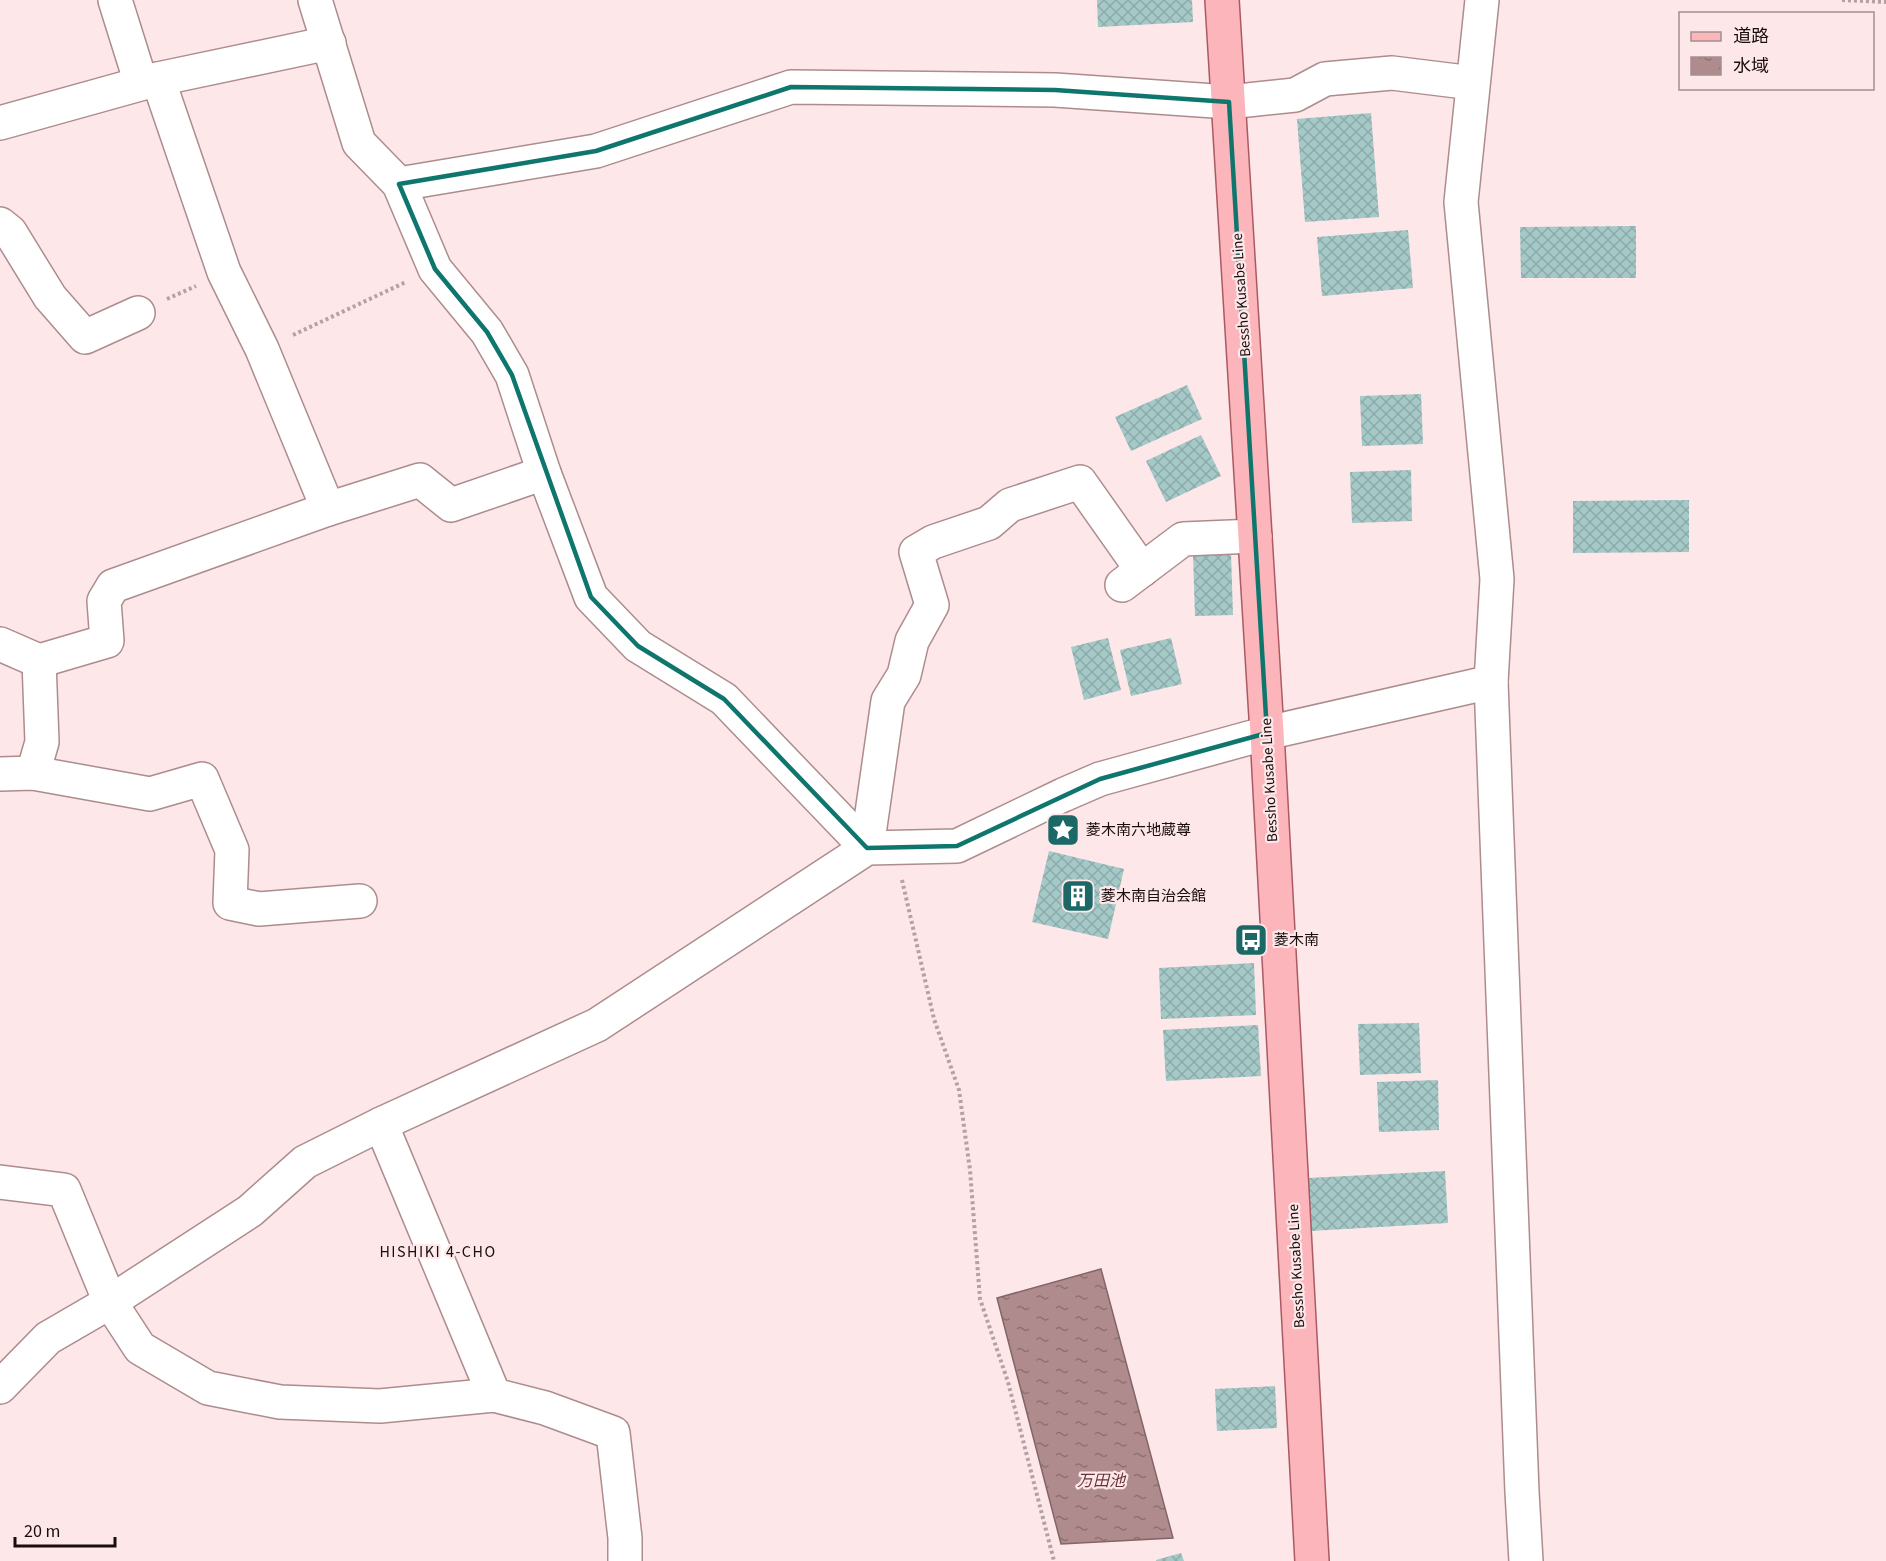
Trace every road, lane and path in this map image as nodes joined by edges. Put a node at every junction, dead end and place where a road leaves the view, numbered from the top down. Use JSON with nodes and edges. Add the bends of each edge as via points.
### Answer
{"nodes":[{"id":1,"x":115,"y":0,"type":"edge"},
{"id":2,"x":315,"y":0,"type":"edge"},
{"id":3,"x":1222,"y":0,"type":"edge"},
{"id":4,"x":1482,"y":0,"type":"edge"},
{"id":5,"x":1842,"y":0,"type":"edge"},
{"id":6,"x":1886,"y":2,"type":"edge"},
{"id":7,"x":329,"y":43,"type":"junction"},
{"id":8,"x":150,"y":81,"type":"junction"},
{"id":9,"x":1473,"y":83,"type":"junction"},
{"id":10,"x":1229,"y":102,"type":"junction"},
{"id":11,"x":0,"y":123,"type":"edge"},
{"id":12,"x":399,"y":184,"type":"junction"},
{"id":13,"x":0,"y":224,"type":"edge"},
{"id":14,"x":435,"y":269,"type":"junction"},
{"id":15,"x":224,"y":272,"type":"junction"},
{"id":16,"x":138,"y":313,"type":"joint"},
{"id":17,"x":262,"y":349,"type":"junction"},
{"id":18,"x":544,"y":473,"type":"junction"},
{"id":19,"x":328,"y":510,"type":"junction"},
{"id":20,"x":1256,"y":536,"type":"junction"},
{"id":21,"x":0,"y":644,"type":"edge"},
{"id":22,"x":39,"y":661,"type":"junction"},
{"id":23,"x":1491,"y":682,"type":"junction"},
{"id":24,"x":1267,"y":733,"type":"junction"},
{"id":25,"x":33,"y":773,"type":"junction"},
{"id":26,"x":0,"y":774,"type":"edge"},
{"id":27,"x":881,"y":848,"type":"junction"},
{"id":28,"x":360,"y":901,"type":"dead end"},
{"id":29,"x":381,"y":1124,"type":"junction"},
{"id":30,"x":0,"y":1182,"type":"edge"},
{"id":31,"x":110,"y":1302,"type":"junction"},
{"id":32,"x":0,"y":1387,"type":"edge"},
{"id":33,"x":494,"y":1395,"type":"junction"},
{"id":34,"x":625,"y":1561,"type":"edge"},
{"id":35,"x":1054,"y":1561,"type":"edge"},
{"id":36,"x":1312,"y":1561,"type":"edge"},
{"id":37,"x":1527,"y":1561,"type":"edge"}],
"edges":[{"from":1,"to":8,"type":"street"},
{"from":2,"to":7,"type":"street"},
{"from":3,"to":10,"type":"main road","name":"Bessho Kusabe Line"},
{"from":4,"to":9,"type":"street"},
{"from":5,"to":6,"type":"path"},
{"from":7,"to":8,"type":"street"},
{"from":7,"to":12,"type":"street","via":[[359,143]]},
{"from":8,"to":11,"type":"street"},
{"from":8,"to":15,"type":"street"},
{"from":9,"to":10,"type":"street","via":[[1392,73],[1325,79],[1295,95]]},
{"from":9,"to":23,"type":"street","via":[[1461,202],[1497,579]]},
{"from":10,"to":12,"type":"street","via":[[1054,90],[791,87],[596,152]]},
{"from":10,"to":20,"type":"main road","name":"Bessho Kusabe Line"},
{"from":12,"to":14,"type":"street"},
{"from":13,"to":16,"type":"street","via":[[10,232],[50,297],[85,337]]},
{"from":14,"to":17,"type":"path"},
{"from":14,"to":18,"type":"street","via":[[487,332],[512,375]]},
{"from":15,"to":16,"type":"path"},
{"from":15,"to":17,"type":"street"},
{"from":17,"to":19,"type":"street"},
{"from":18,"to":19,"type":"street","via":[[451,505],[420,480]]},
{"from":18,"to":27,"type":"street","via":[[591,597],[638,646],[724,699]]},
{"from":19,"to":22,"type":"street","via":[[113,586],[104,602],[107,641]]},
{"from":20,"to":24,"type":"main road","name":"Bessho Kusabe Line"},
{"from":20,"to":27,"type":"street","via":[[1183,539],[1132,578],[1080,482],[1010,505],[989,523],[933,542],[916,552],[932,605],[912,641],[904,675],[888,701]]},
{"from":21,"to":22,"type":"street"},
{"from":22,"to":25,"type":"street","via":[[42,742]]},
{"from":23,"to":24,"type":"street"},
{"from":23,"to":37,"type":"street"},
{"from":24,"to":27,"type":"street","via":[[1100,779],[957,846]]},
{"from":24,"to":36,"type":"main road","name":"Bessho Kusabe Line"},
{"from":25,"to":26,"type":"street"},
{"from":25,"to":28,"type":"street","via":[[150,794],[202,779],[232,850],[230,903],[259,909]]},
{"from":27,"to":29,"type":"street","via":[[597,1025]]},
{"from":27,"to":35,"type":"path","via":[[959,1090],[980,1299],[1008,1382]]},
{"from":29,"to":31,"type":"street","via":[[305,1162],[250,1211]]},
{"from":29,"to":33,"type":"street"},
{"from":30,"to":31,"type":"street","via":[[64,1190]]},
{"from":31,"to":32,"type":"street","via":[[48,1338]]},
{"from":31,"to":33,"type":"street","via":[[140,1347],[207,1388],[280,1402],[380,1406]]},
{"from":33,"to":34,"type":"street","via":[[545,1408],[613,1433]]}]}
